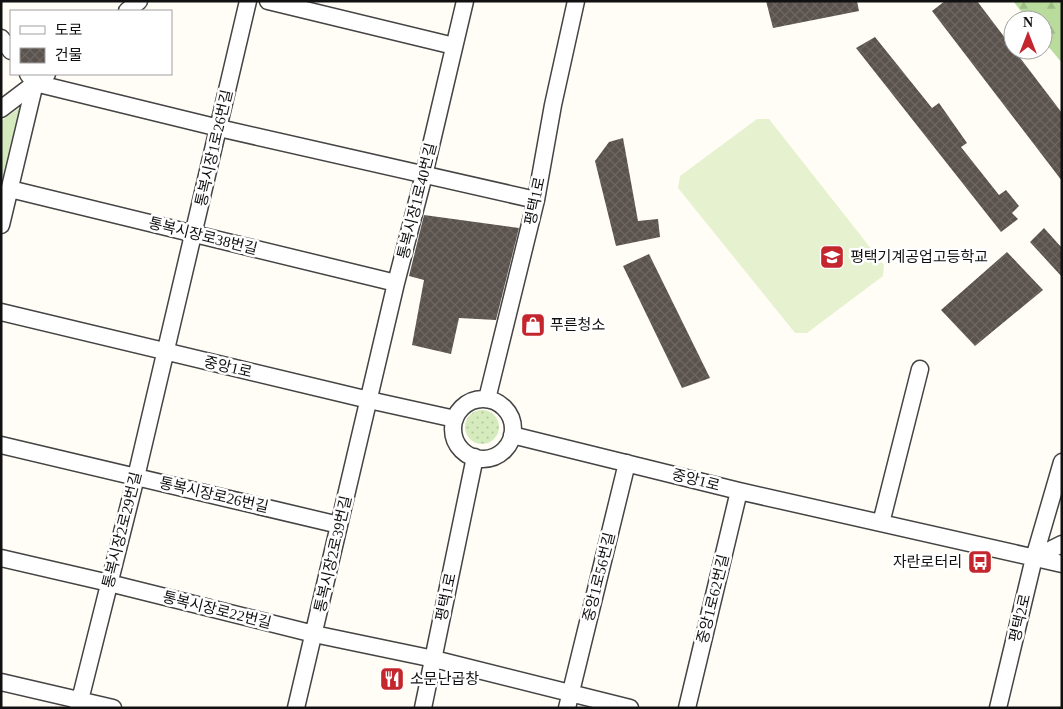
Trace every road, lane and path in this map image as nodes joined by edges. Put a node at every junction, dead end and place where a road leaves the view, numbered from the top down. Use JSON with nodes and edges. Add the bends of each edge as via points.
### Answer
{"nodes":[{"id":1,"x":139,"y":1,"type":"edge"},
{"id":2,"x":248,"y":1,"type":"edge"},
{"id":3,"x":268,"y":1,"type":"edge"},
{"id":4,"x":465,"y":1,"type":"edge"},
{"id":5,"x":576,"y":1,"type":"edge"},
{"id":6,"x":128,"y":10,"type":"edge"},
{"id":7,"x":1,"y":38,"type":"edge"},
{"id":8,"x":454,"y":46,"type":"junction"},
{"id":9,"x":10,"y":50,"type":"edge"},
{"id":10,"x":36,"y":77,"type":"edge"},
{"id":11,"x":1,"y":109,"type":"edge"},
{"id":12,"x":219,"y":128,"type":"junction"},
{"id":13,"x":424,"y":174,"type":"junction"},
{"id":14,"x":10,"y":189,"type":"junction"},
{"id":15,"x":536,"y":200,"type":"junction"},
{"id":16,"x":1,"y":225,"type":"edge"},
{"id":17,"x":194,"y":234,"type":"junction"},
{"id":18,"x":396,"y":283,"type":"junction"},
{"id":19,"x":1,"y":312,"type":"edge"},
{"id":20,"x":166,"y":352,"type":"junction"},
{"id":21,"x":920,"y":370,"type":"dead end"},
{"id":22,"x":487,"y":399,"type":"junction"},
{"id":23,"x":368,"y":400,"type":"junction"},
{"id":24,"x":455,"y":419,"type":"junction"},
{"id":25,"x":512,"y":435,"type":"junction"},
{"id":26,"x":1,"y":445,"type":"edge"},
{"id":27,"x":475,"y":457,"type":"junction"},
{"id":28,"x":1062,"y":462,"type":"edge"},
{"id":29,"x":627,"y":463,"type":"junction"},
{"id":30,"x":136,"y":477,"type":"junction"},
{"id":31,"x":740,"y":491,"type":"junction"},
{"id":32,"x":881,"y":523,"type":"junction"},
{"id":33,"x":339,"y":525,"type":"junction"},
{"id":34,"x":1062,"y":544,"type":"edge"},
{"id":35,"x":1,"y":558,"type":"edge"},
{"id":36,"x":1034,"y":558,"type":"junction"},
{"id":37,"x":1062,"y":564,"type":"edge"},
{"id":38,"x":109,"y":583,"type":"junction"},
{"id":39,"x":314,"y":634,"type":"junction"},
{"id":40,"x":434,"y":659,"type":"junction"},
{"id":41,"x":1,"y":682,"type":"edge"},
{"id":42,"x":569,"y":700,"type":"edge"},
{"id":43,"x":80,"y":704,"type":"edge"},
{"id":44,"x":113,"y":708,"type":"edge"},
{"id":45,"x":296,"y":708,"type":"edge"},
{"id":46,"x":423,"y":708,"type":"edge"},
{"id":47,"x":630,"y":708,"type":"edge"},
{"id":48,"x":687,"y":708,"type":"edge"},
{"id":49,"x":998,"y":708,"type":"edge"},
{"id":50,"x":1010,"y":708,"type":"edge"}],
"edges":[{"from":1,"to":6,"type":"street"},
{"from":2,"to":12,"type":"street","name":"통복시장1로26번길"},
{"from":3,"to":8,"type":"street"},
{"from":4,"to":8,"type":"street","name":"통복시장1로40번길"},
{"from":5,"to":15,"type":"street","name":"평택1로"},
{"from":7,"to":9,"type":"street"},
{"from":8,"to":13,"type":"street","name":"통복시장1로40번길"},
{"from":10,"to":11,"type":"street"},
{"from":10,"to":12,"type":"street"},
{"from":10,"to":14,"type":"street"},
{"from":12,"to":13,"type":"street"},
{"from":12,"to":17,"type":"street","name":"통복시장1로26번길"},
{"from":13,"to":15,"type":"street"},
{"from":13,"to":18,"type":"street","name":"통복시장1로40번길"},
{"from":14,"to":16,"type":"street"},
{"from":14,"to":17,"type":"street","name":"통복시장로38번길"},
{"from":15,"to":22,"type":"street","name":"평택1로"},
{"from":17,"to":18,"type":"street","name":"통복시장로38번길"},
{"from":17,"to":20,"type":"street","name":"통복시장1로26번길"},
{"from":18,"to":23,"type":"street","name":"통복시장1로40번길"},
{"from":19,"to":20,"type":"street","name":"중앙1로"},
{"from":20,"to":23,"type":"street","name":"중앙1로"},
{"from":20,"to":30,"type":"street","name":"통복시장2로29번길"},
{"from":21,"to":32,"type":"street"},
{"from":22,"to":24,"type":"street","via":[[471,402]]},
{"from":22,"to":25,"type":"street","via":[[507,412]]},
{"from":23,"to":24,"type":"street","name":"중앙1로"},
{"from":23,"to":33,"type":"street","name":"통복시장2로39번길"},
{"from":24,"to":27,"type":"street","via":[[456,442]]},
{"from":25,"to":27,"type":"street","via":[[498,454]]},
{"from":25,"to":29,"type":"street","name":"중앙1로"},
{"from":26,"to":30,"type":"street","name":"통복시장로26번길"},
{"from":27,"to":40,"type":"street","name":"평택1로"},
{"from":28,"to":36,"type":"street","name":"평택2로"},
{"from":29,"to":31,"type":"street","name":"중앙1로"},
{"from":29,"to":42,"type":"street","name":"중앙1로56번길"},
{"from":30,"to":33,"type":"street","name":"통복시장로26번길"},
{"from":30,"to":38,"type":"street","name":"통복시장2로29번길"},
{"from":31,"to":32,"type":"street","name":"중앙1로"},
{"from":31,"to":48,"type":"street","name":"중앙1로62번길"},
{"from":32,"to":36,"type":"street","name":"중앙1로"},
{"from":33,"to":39,"type":"street","name":"통복시장2로39번길"},
{"from":34,"to":36,"type":"street"},
{"from":35,"to":38,"type":"street","name":"통복시장로22번길"},
{"from":36,"to":37,"type":"street","name":"중앙1로"},
{"from":36,"to":49,"type":"street","name":"평택2로"},
{"from":36,"to":50,"type":"street","via":[[1040,576]]},
{"from":38,"to":39,"type":"street","name":"통복시장로22번길"},
{"from":38,"to":43,"type":"street","name":"통복시장2로29번길"},
{"from":39,"to":40,"type":"street","name":"통복시장로22번길"},
{"from":39,"to":45,"type":"street","name":"통복시장2로39번길"},
{"from":40,"to":42,"type":"street"},
{"from":40,"to":46,"type":"street","name":"평택1로"},
{"from":41,"to":43,"type":"street"},
{"from":42,"to":47,"type":"street"},
{"from":43,"to":44,"type":"street"}]}
